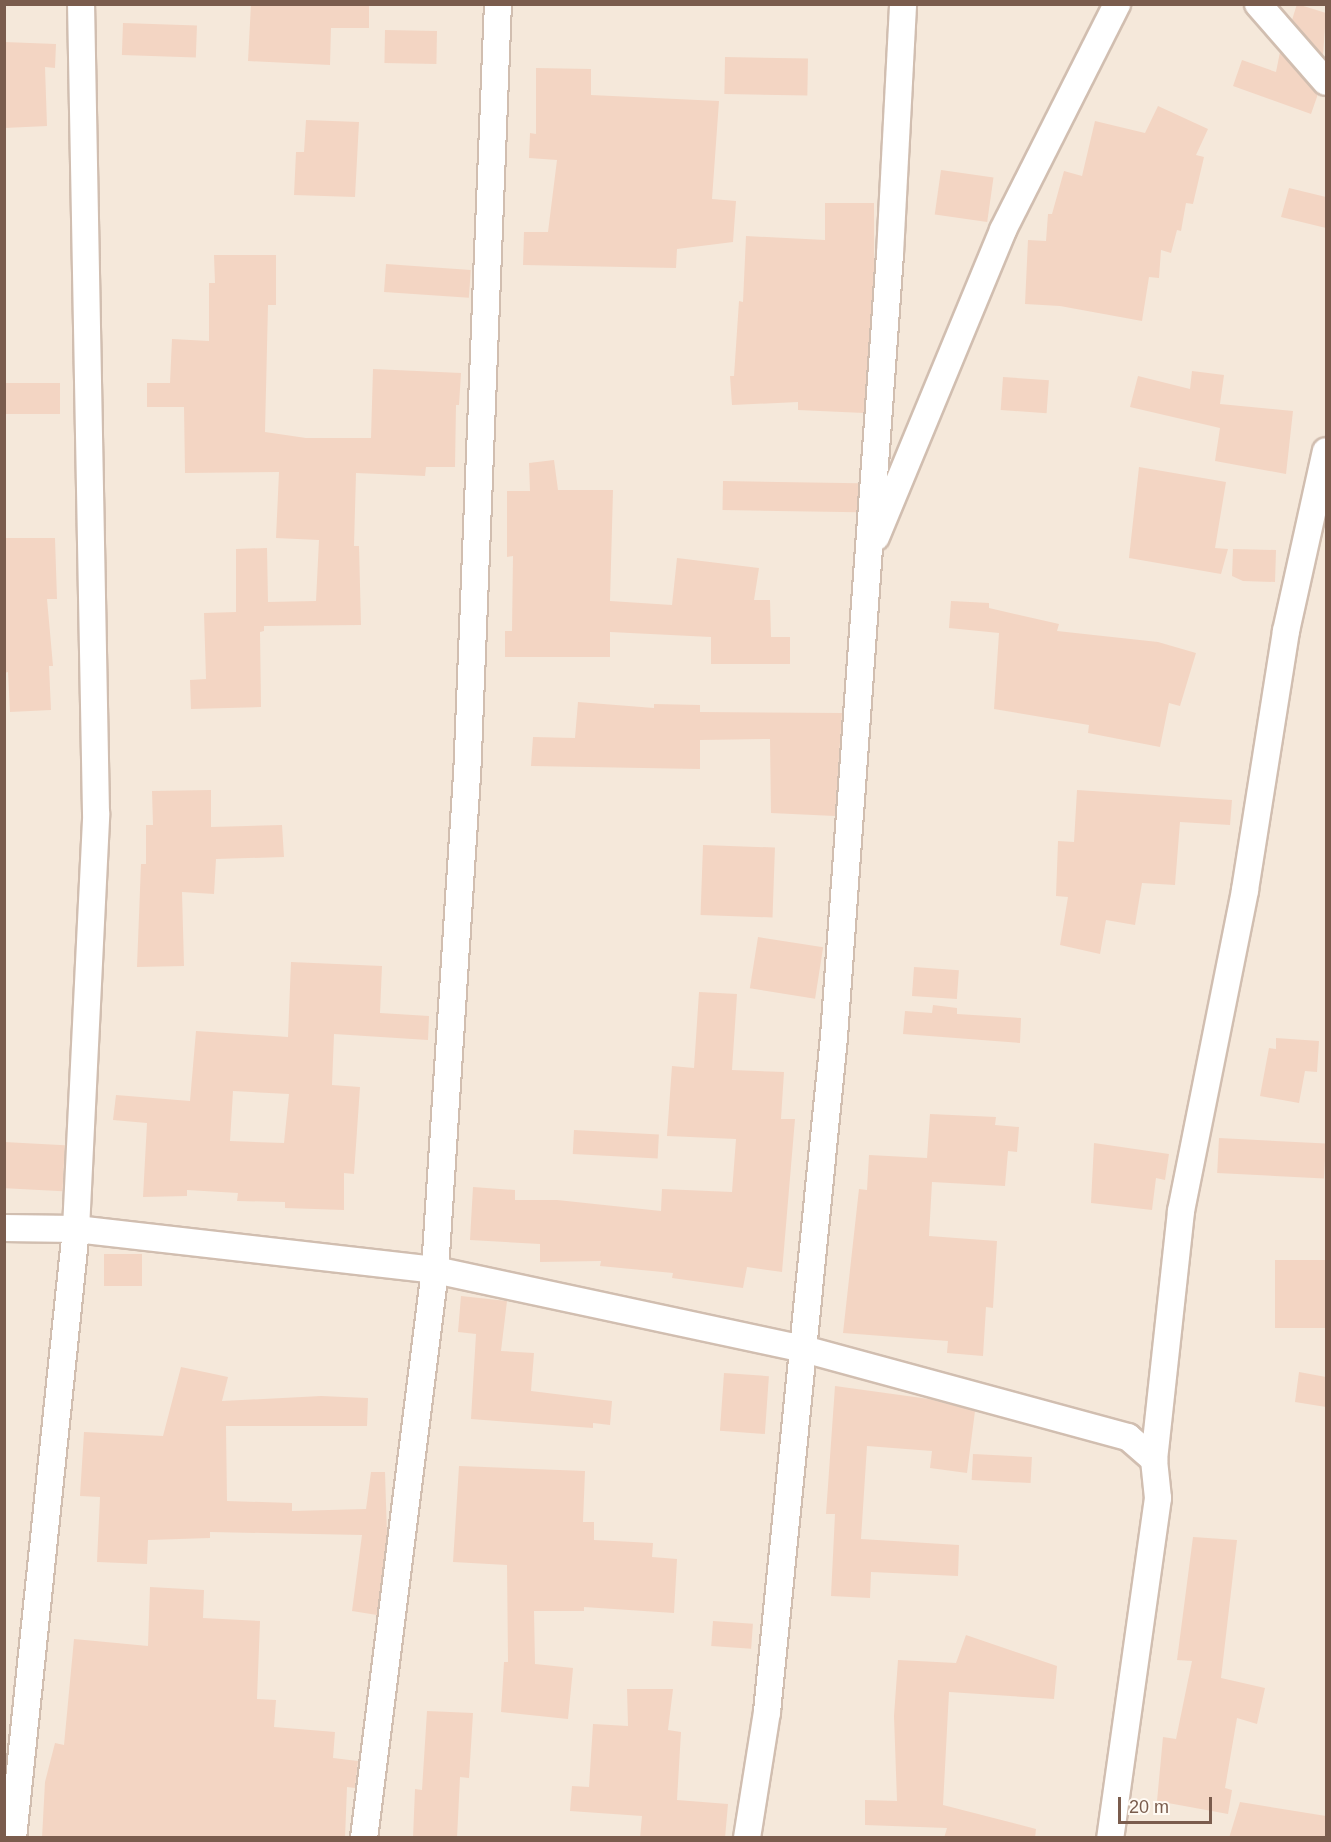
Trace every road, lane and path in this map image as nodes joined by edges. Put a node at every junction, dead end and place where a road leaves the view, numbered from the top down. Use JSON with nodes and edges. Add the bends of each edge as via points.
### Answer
{"nodes":[{"id":1,"x":81,"y":4,"type":"edge"},
{"id":2,"x":498,"y":4,"type":"edge"},
{"id":3,"x":903,"y":4,"type":"edge"},
{"id":4,"x":1117,"y":4,"type":"edge"},
{"id":5,"x":1258,"y":4,"type":"edge"},
{"id":6,"x":1326,"y":82,"type":"edge"},
{"id":7,"x":1326,"y":452,"type":"edge"},
{"id":8,"x":868,"y":558,"type":"junction"},
{"id":9,"x":4,"y":1228,"type":"edge"},
{"id":10,"x":76,"y":1229,"type":"junction"},
{"id":11,"x":435,"y":1270,"type":"junction"},
{"id":12,"x":800,"y":1348,"type":"junction"},
{"id":13,"x":1154,"y":1460,"type":"junction"},
{"id":14,"x":13,"y":1838,"type":"edge"},
{"id":15,"x":364,"y":1838,"type":"edge"},
{"id":16,"x":747,"y":1838,"type":"edge"},
{"id":17,"x":1110,"y":1838,"type":"edge"}],
"edges":[{"from":1,"to":10,"type":"street","via":[[96,813]]},
{"from":2,"to":11,"type":"street","via":[[467,778]]},
{"from":3,"to":8,"type":"street"},
{"from":4,"to":8,"type":"street","via":[[1003,230]]},
{"from":5,"to":6,"type":"street"},
{"from":7,"to":13,"type":"street","via":[[1286,630],[1245,890],[1181,1211]]},
{"from":8,"to":12,"type":"street","via":[[834,1037]]},
{"from":9,"to":10,"type":"street"},
{"from":10,"to":11,"type":"street"},
{"from":10,"to":14,"type":"street"},
{"from":11,"to":12,"type":"street"},
{"from":11,"to":15,"type":"street"},
{"from":12,"to":13,"type":"street","via":[[1128,1437]]},
{"from":12,"to":16,"type":"street","via":[[766,1712]]},
{"from":13,"to":17,"type":"street","via":[[1158,1498]]}]}
